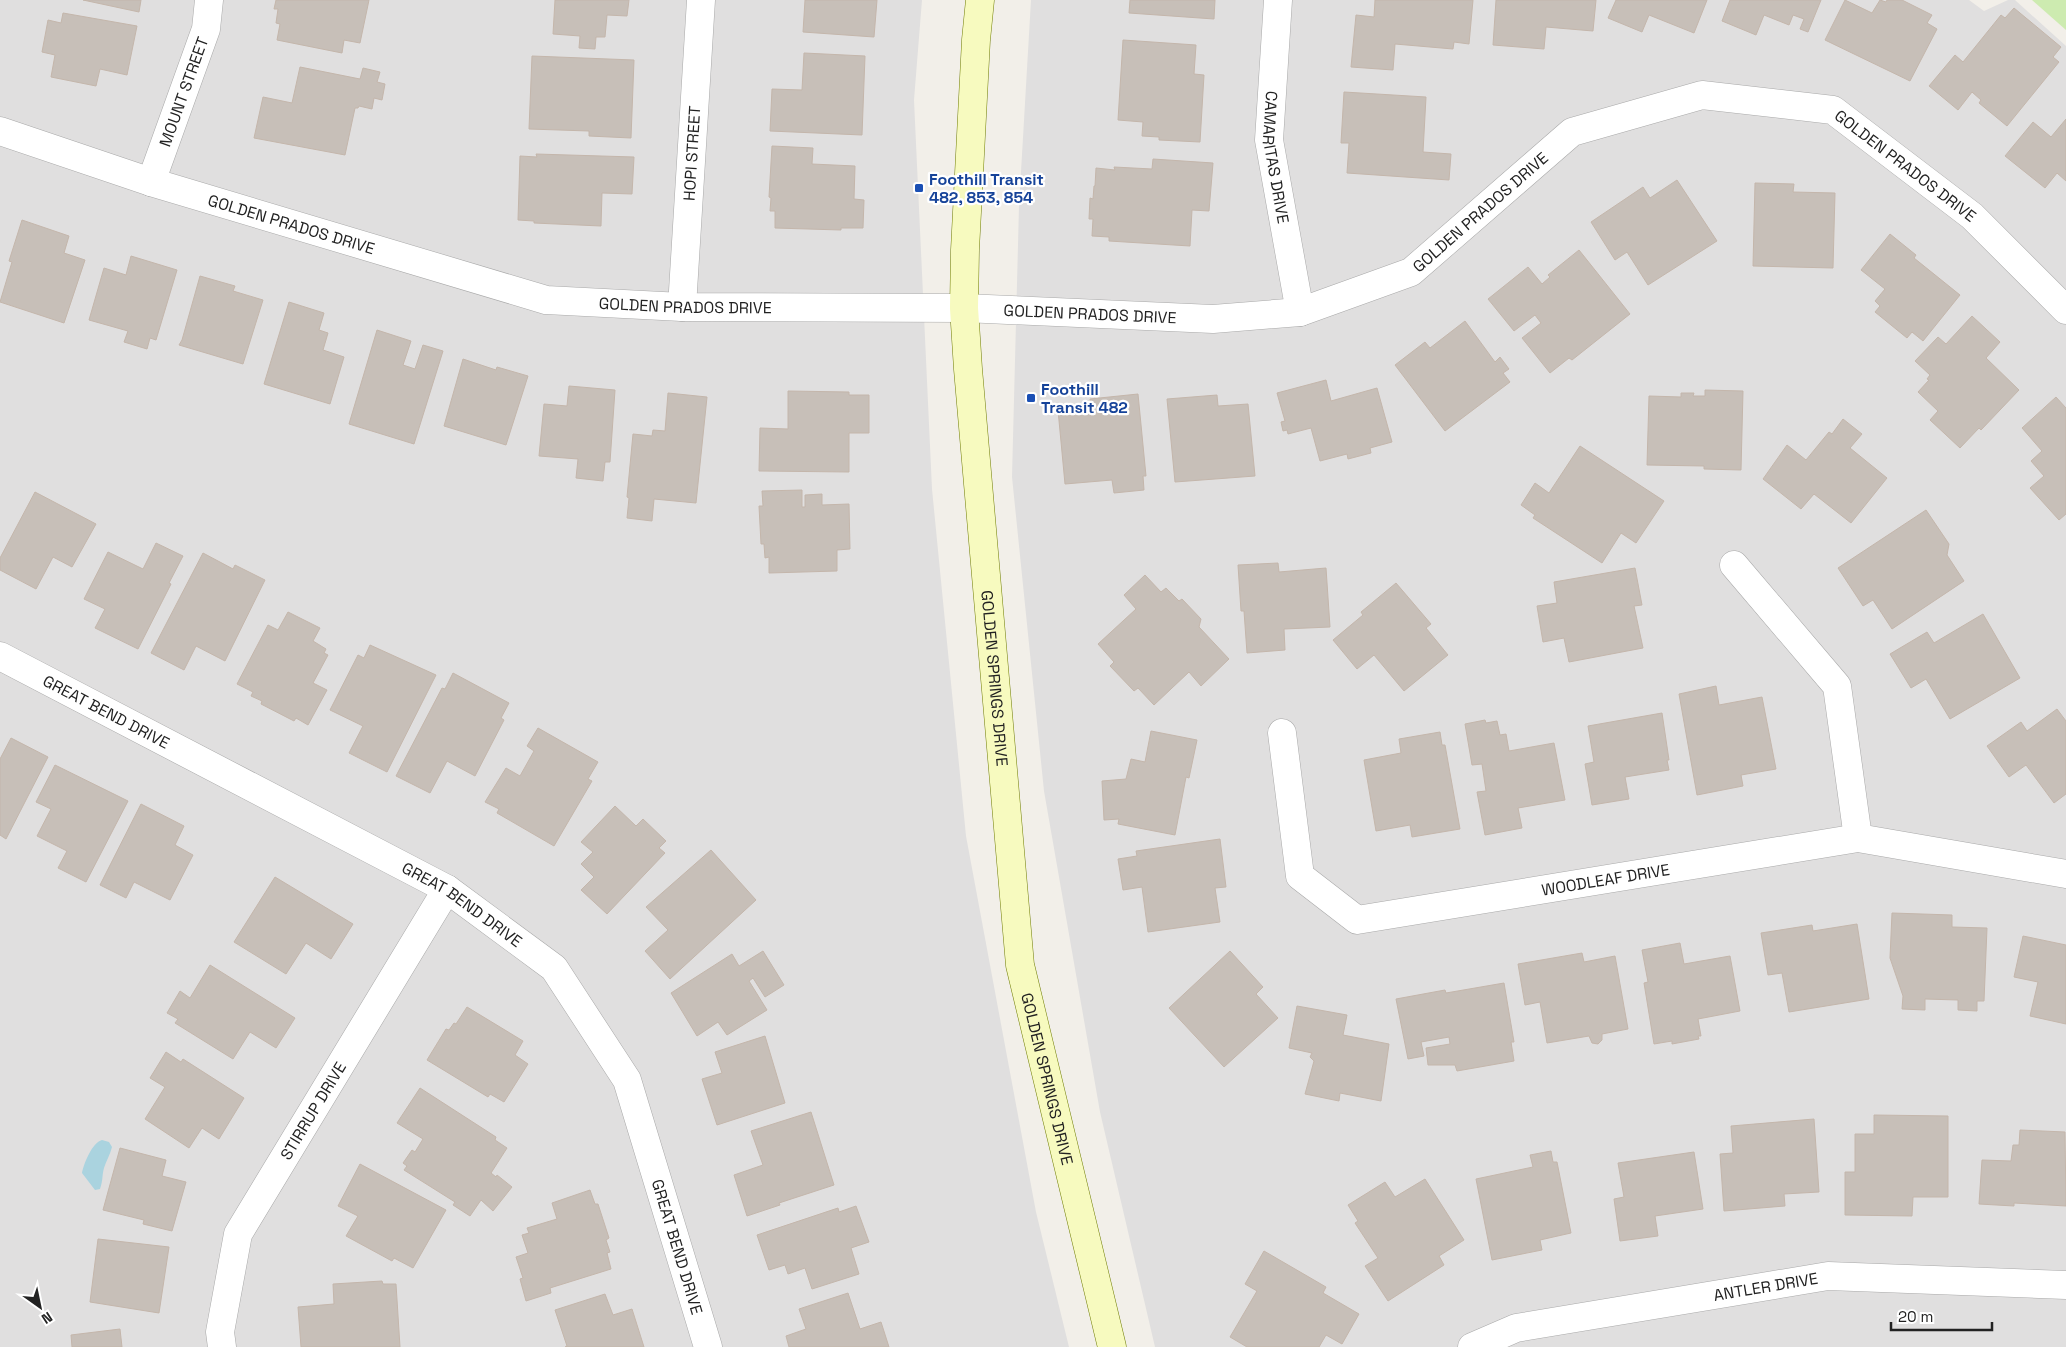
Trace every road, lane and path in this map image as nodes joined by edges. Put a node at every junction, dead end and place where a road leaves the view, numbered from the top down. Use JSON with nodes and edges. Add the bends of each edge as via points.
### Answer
{"nodes":[{"id":1,"x":209,"y":0,"type":"edge"},
{"id":2,"x":701,"y":0,"type":"edge"},
{"id":3,"x":980,"y":0,"type":"edge"},
{"id":4,"x":1278,"y":0,"type":"edge"},
{"id":5,"x":0,"y":131,"type":"edge"},
{"id":6,"x":152,"y":182,"type":"junction"},
{"id":7,"x":682,"y":307,"type":"junction"},
{"id":8,"x":964,"y":308,"type":"junction"},
{"id":9,"x":2066,"y":310,"type":"edge"},
{"id":10,"x":1300,"y":312,"type":"junction"},
{"id":11,"x":1734,"y":565,"type":"dead end"},
{"id":12,"x":0,"y":656,"type":"edge"},
{"id":13,"x":1282,"y":733,"type":"dead end"},
{"id":14,"x":1858,"y":838,"type":"junction"},
{"id":15,"x":2066,"y":874,"type":"edge"},
{"id":16,"x":447,"y":889,"type":"junction"},
{"id":17,"x":2066,"y":1285,"type":"edge"},
{"id":18,"x":222,"y":1347,"type":"edge"},
{"id":19,"x":708,"y":1347,"type":"edge"},
{"id":20,"x":1112,"y":1347,"type":"edge"},
{"id":21,"x":1472,"y":1347,"type":"edge"}],
"edges":[{"from":1,"to":6,"type":"street","name":"MOUNT STREET","via":[[206,29]]},
{"from":2,"to":7,"type":"street","name":"HOPI STREET"},
{"from":3,"to":8,"type":"main road","name":"GOLDEN SPRINGS DRIVE"},
{"from":4,"to":10,"type":"street","name":"CAMARITAS DRIVE","via":[[1268,140]]},
{"from":5,"to":6,"type":"street","name":"GOLDEN PRADOS DRIVE"},
{"from":6,"to":7,"type":"street","name":"GOLDEN PRADOS DRIVE","via":[[546,300]]},
{"from":7,"to":8,"type":"street","name":"GOLDEN PRADOS DRIVE"},
{"from":8,"to":10,"type":"street","name":"GOLDEN PRADOS DRIVE","via":[[1213,319]]},
{"from":8,"to":20,"type":"main road","name":"GOLDEN SPRINGS DRIVE","via":[[1020,965]]},
{"from":9,"to":10,"type":"street","name":"GOLDEN PRADOS DRIVE","via":[[1972,216],[1833,110],[1702,95],[1572,132],[1412,272]]},
{"from":11,"to":14,"type":"street","via":[[1837,686]]},
{"from":12,"to":16,"type":"street","name":"GREAT BEND DRIVE"},
{"from":13,"to":14,"type":"street","name":"WOODLEAF DRIVE","via":[[1300,876],[1357,920]]},
{"from":14,"to":15,"type":"street","name":"WOODLEAF DRIVE"},
{"from":16,"to":18,"type":"street","name":"STIRRUP DRIVE","via":[[238,1234],[220,1332]]},
{"from":16,"to":19,"type":"street","name":"GREAT BEND DRIVE","via":[[554,968],[627,1080]]},
{"from":17,"to":21,"type":"street","name":"ANTLER DRIVE","via":[[1828,1276],[1516,1328]]}]}
